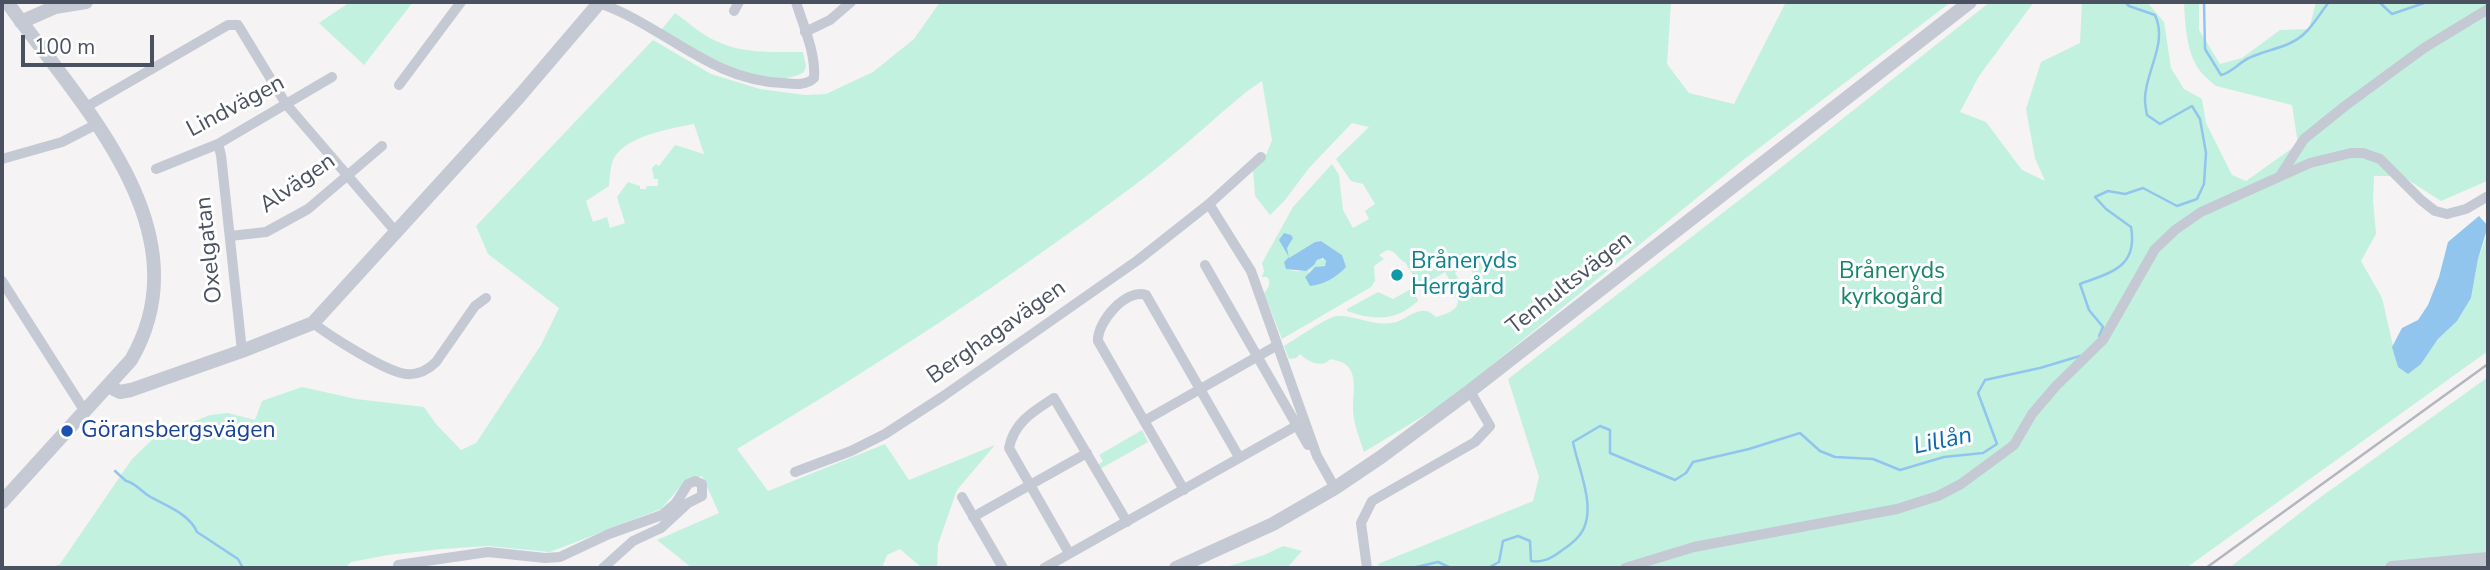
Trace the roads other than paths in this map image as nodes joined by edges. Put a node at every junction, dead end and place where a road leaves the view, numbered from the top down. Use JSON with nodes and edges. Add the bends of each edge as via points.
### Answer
{"nodes":[{"id":1,"x":7,"y":2,"type":"edge"},
{"id":2,"x":86,"y":2,"type":"edge"},
{"id":3,"x":461,"y":2,"type":"edge"},
{"id":4,"x":598,"y":2,"type":"edge"},
{"id":5,"x":796,"y":2,"type":"edge"},
{"id":6,"x":851,"y":2,"type":"edge"},
{"id":7,"x":1970,"y":2,"type":"edge"},
{"id":8,"x":2488,"y":9,"type":"edge"},
{"id":9,"x":21,"y":22,"type":"junction"},
{"id":10,"x":805,"y":32,"type":"junction"},
{"id":11,"x":332,"y":76,"type":"dead end"},
{"id":12,"x":399,"y":85,"type":"dead end"},
{"id":13,"x":286,"y":104,"type":"junction"},
{"id":14,"x":86,"y":107,"type":"junction"},
{"id":15,"x":97,"y":124,"type":"junction"},
{"id":16,"x":218,"y":144,"type":"junction"},
{"id":17,"x":382,"y":146,"type":"dead end"},
{"id":18,"x":1261,"y":157,"type":"dead end"},
{"id":19,"x":2,"y":159,"type":"edge"},
{"id":20,"x":156,"y":169,"type":"dead end"},
{"id":21,"x":347,"y":176,"type":"junction"},
{"id":22,"x":2280,"y":176,"type":"junction"},
{"id":23,"x":2488,"y":196,"type":"edge"},
{"id":24,"x":1209,"y":204,"type":"junction"},
{"id":25,"x":396,"y":232,"type":"junction"},
{"id":26,"x":230,"y":236,"type":"junction"},
{"id":27,"x":1205,"y":265,"type":"dead end"},
{"id":28,"x":2,"y":281,"type":"edge"},
{"id":29,"x":486,"y":298,"type":"dead end"},
{"id":30,"x":7,"y":300,"type":"edge"},
{"id":31,"x":313,"y":323,"type":"junction"},
{"id":32,"x":1276,"y":346,"type":"junction"},
{"id":33,"x":242,"y":351,"type":"junction"},
{"id":34,"x":1257,"y":357,"type":"junction"},
{"id":35,"x":108,"y":386,"type":"junction"},
{"id":36,"x":1202,"y":389,"type":"junction"},
{"id":37,"x":1470,"y":391,"type":"junction"},
{"id":38,"x":84,"y":410,"type":"junction"},
{"id":39,"x":1144,"y":421,"type":"junction"},
{"id":40,"x":1296,"y":426,"type":"junction"},
{"id":41,"x":1087,"y":453,"type":"junction"},
{"id":42,"x":1317,"y":456,"type":"junction"},
{"id":43,"x":1239,"y":457,"type":"junction"},
{"id":44,"x":795,"y":472,"type":"dead end"},
{"id":45,"x":1030,"y":485,"type":"junction"},
{"id":46,"x":1335,"y":488,"type":"junction"},
{"id":47,"x":1184,"y":490,"type":"junction"},
{"id":48,"x":962,"y":497,"type":"dead end"},
{"id":49,"x":2,"y":502,"type":"edge"},
{"id":50,"x":973,"y":517,"type":"junction"},
{"id":51,"x":1127,"y":522,"type":"junction"},
{"id":52,"x":1069,"y":553,"type":"junction"},
{"id":53,"x":2488,"y":559,"type":"edge"},
{"id":54,"x":398,"y":565,"type":"dead end"},
{"id":55,"x":603,"y":568,"type":"edge"},
{"id":56,"x":1003,"y":568,"type":"edge"},
{"id":57,"x":1044,"y":568,"type":"edge"},
{"id":58,"x":1176,"y":568,"type":"edge"},
{"id":59,"x":1367,"y":568,"type":"edge"},
{"id":60,"x":1625,"y":568,"type":"edge"},
{"id":61,"x":2392,"y":568,"type":"edge"}],
"edges":[{"from":1,"to":9,"type":"street"},
{"from":2,"to":9,"type":"street","via":[[55,7]]},
{"from":3,"to":12,"type":"street"},
{"from":4,"to":10,"type":"street","via":[[719,69],[767,82],[804,84],[814,78]]},
{"from":4,"to":25,"type":"street"},
{"from":5,"to":10,"type":"street"},
{"from":6,"to":10,"type":"street","via":[[830,20]]},
{"from":7,"to":37,"type":"street","name":"Tenhultsvägen"},
{"from":8,"to":22,"type":"street","via":[[2424,48],[2345,106],[2304,139]]},
{"from":9,"to":14,"type":"street"},
{"from":11,"to":13,"type":"street","name":"Lindvägen"},
{"from":13,"to":14,"type":"street","via":[[242,29],[233,24]]},
{"from":13,"to":16,"type":"street","name":"Lindvägen"},
{"from":13,"to":21,"type":"street"},
{"from":14,"to":15,"type":"street"},
{"from":15,"to":19,"type":"street","via":[[62,142]]},
{"from":15,"to":35,"type":"street","via":[[143,212],[155,271],[155,294],[141,343]]},
{"from":16,"to":20,"type":"street","name":"Lindvägen"},
{"from":16,"to":26,"type":"street","name":"Oxelgatan"},
{"from":17,"to":21,"type":"street","name":"Alvägen"},
{"from":18,"to":24,"type":"street","name":"Berghagavägen"},
{"from":21,"to":25,"type":"street"},
{"from":21,"to":26,"type":"street","name":"Alvägen","via":[[308,208],[266,232]]},
{"from":22,"to":23,"type":"street","via":[[2325,158],[2363,153],[2380,159],[2435,211],[2457,212]]},
{"from":22,"to":60,"type":"street","via":[[2201,212],[2155,249],[2104,341],[2032,414],[2014,444],[1961,484],[1897,509],[1694,547]]},
{"from":24,"to":32,"type":"street","via":[[1251,271]]},
{"from":24,"to":44,"type":"street","name":"Berghagavägen","via":[[1138,261],[885,434]]},
{"from":25,"to":31,"type":"street"},
{"from":26,"to":33,"type":"street","name":"Oxelgatan"},
{"from":27,"to":34,"type":"street"},
{"from":28,"to":30,"type":"street"},
{"from":29,"to":31,"type":"street","via":[[475,306],[436,362],[411,374],[395,372]]},
{"from":30,"to":38,"type":"street"},
{"from":31,"to":33,"type":"street"},
{"from":32,"to":34,"type":"street"},
{"from":32,"to":42,"type":"street"},
{"from":33,"to":35,"type":"street","via":[[131,390],[120,392]]},
{"from":34,"to":36,"type":"street"},
{"from":34,"to":40,"type":"street"},
{"from":35,"to":38,"type":"street"},
{"from":36,"to":39,"type":"street"},
{"from":36,"to":39,"type":"street","via":[[1146,295],[1135,294],[1107,317],[1098,339]]},
{"from":36,"to":43,"type":"street"},
{"from":37,"to":46,"type":"street","name":"Tenhultsvägen"},
{"from":37,"to":59,"type":"street","via":[[1490,426],[1475,442],[1372,500],[1361,523]]},
{"from":38,"to":49,"type":"street"},
{"from":39,"to":47,"type":"street"},
{"from":40,"to":42,"type":"street"},
{"from":40,"to":43,"type":"street"},
{"from":41,"to":45,"type":"street"},
{"from":41,"to":45,"type":"street","via":[[1054,398],[1023,419],[1009,445]]},
{"from":41,"to":51,"type":"street"},
{"from":42,"to":46,"type":"street"},
{"from":43,"to":47,"type":"street"},
{"from":45,"to":50,"type":"street"},
{"from":45,"to":52,"type":"street"},
{"from":46,"to":58,"type":"street","name":"Tenhultsvägen","via":[[1273,524]]},
{"from":47,"to":51,"type":"street"},
{"from":48,"to":50,"type":"street"},
{"from":50,"to":56,"type":"street"},
{"from":51,"to":52,"type":"street"},
{"from":52,"to":57,"type":"street"},
{"from":53,"to":61,"type":"street"},
{"from":54,"to":55,"type":"street","via":[[488,552],[560,556],[662,514],[688,484],[702,484],[702,496],[661,528],[633,541]]}]}
